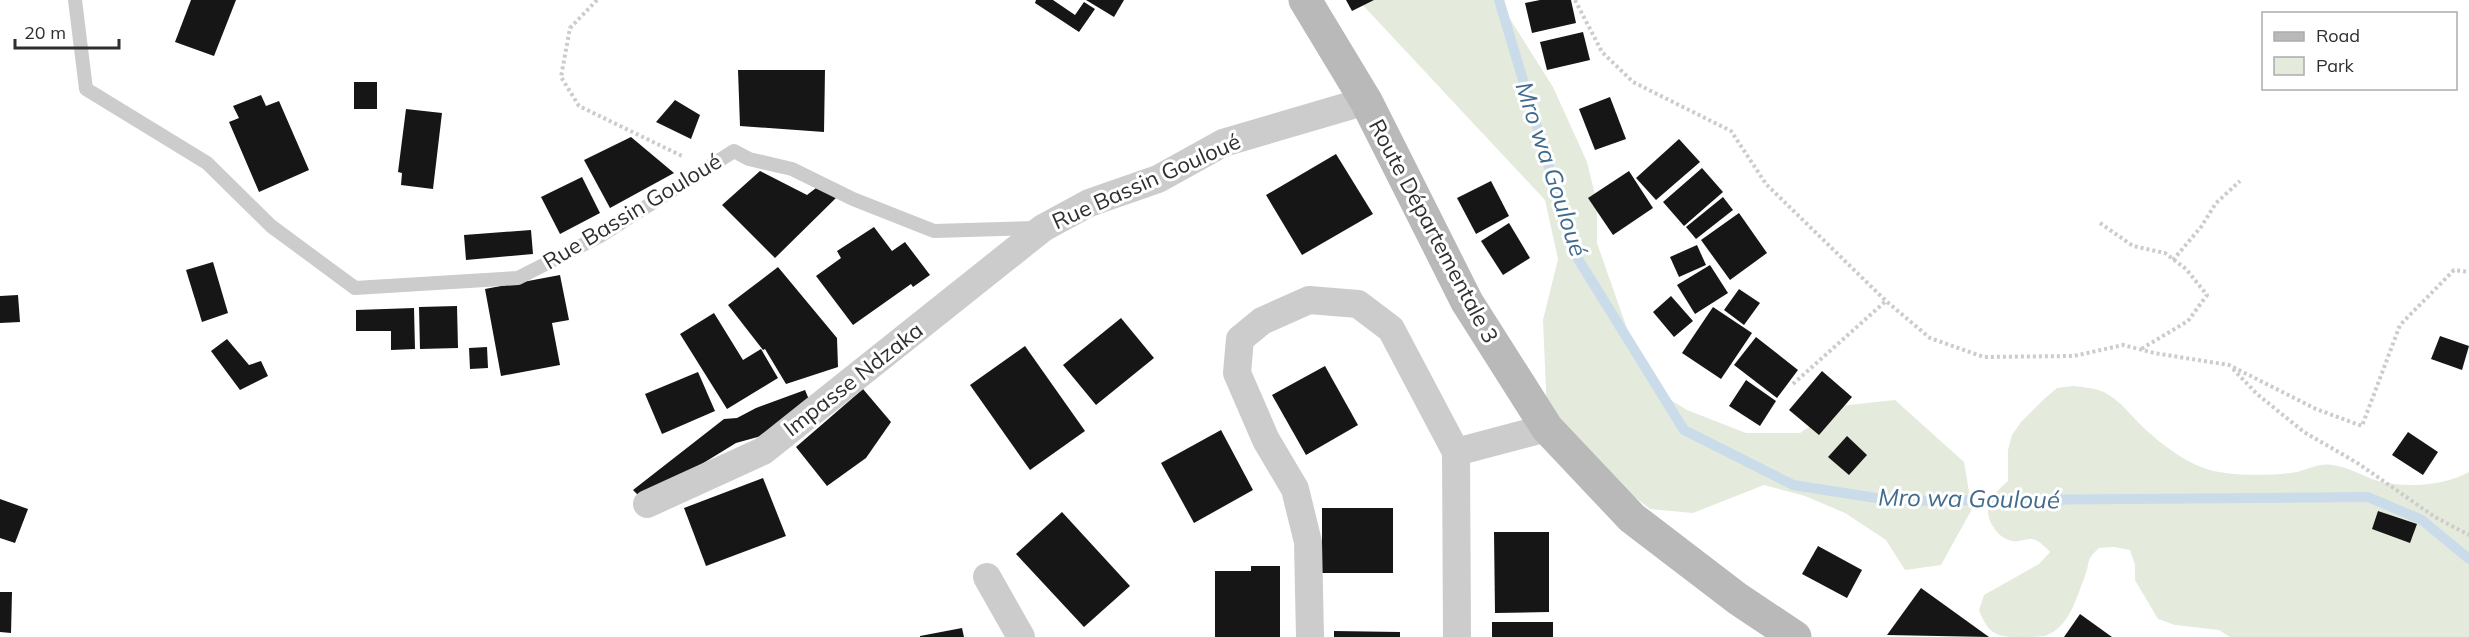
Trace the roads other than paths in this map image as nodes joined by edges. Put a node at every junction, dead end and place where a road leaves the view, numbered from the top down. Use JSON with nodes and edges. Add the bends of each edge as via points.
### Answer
{"nodes":[{"id":1,"x":75,"y":0,"type":"edge"},
{"id":2,"x":1305,"y":0,"type":"edge"},
{"id":3,"x":1366,"y":101,"type":"junction"},
{"id":4,"x":1043,"y":228,"type":"junction"},
{"id":5,"x":1546,"y":428,"type":"junction"},
{"id":6,"x":1456,"y":452,"type":"junction"},
{"id":7,"x":647,"y":504,"type":"dead end"},
{"id":8,"x":987,"y":577,"type":"dead end"},
{"id":9,"x":1021,"y":637,"type":"edge"},
{"id":10,"x":1311,"y":637,"type":"edge"},
{"id":11,"x":1457,"y":637,"type":"edge"},
{"id":12,"x":1795,"y":637,"type":"edge"}],
"edges":[{"from":1,"to":4,"type":"lane","name":"Rue Bassin Gouloué","via":[[86,88],[207,163],[271,226],[355,288],[518,278],[600,236],[734,151],[749,159],[792,169],[933,231]]},
{"from":2,"to":3,"type":"main road","name":"Route Départementale 3"},
{"from":3,"to":4,"type":"street","name":"Rue Bassin Gouloué","via":[[1223,143],[1158,180],[1089,203]]},
{"from":3,"to":5,"type":"main road","name":"Route Départementale 3","via":[[1467,302]]},
{"from":4,"to":7,"type":"street","name":"Impasse Ndzaka","via":[[764,451]]},
{"from":5,"to":6,"type":"street"},
{"from":5,"to":12,"type":"main road","name":"Route Départementale 3","via":[[1632,518]]},
{"from":6,"to":10,"type":"street","via":[[1391,329],[1358,304],[1309,300],[1262,321],[1240,339],[1237,374],[1266,440],[1294,489],[1308,542]]},
{"from":6,"to":11,"type":"street"},
{"from":8,"to":9,"type":"street"}]}
